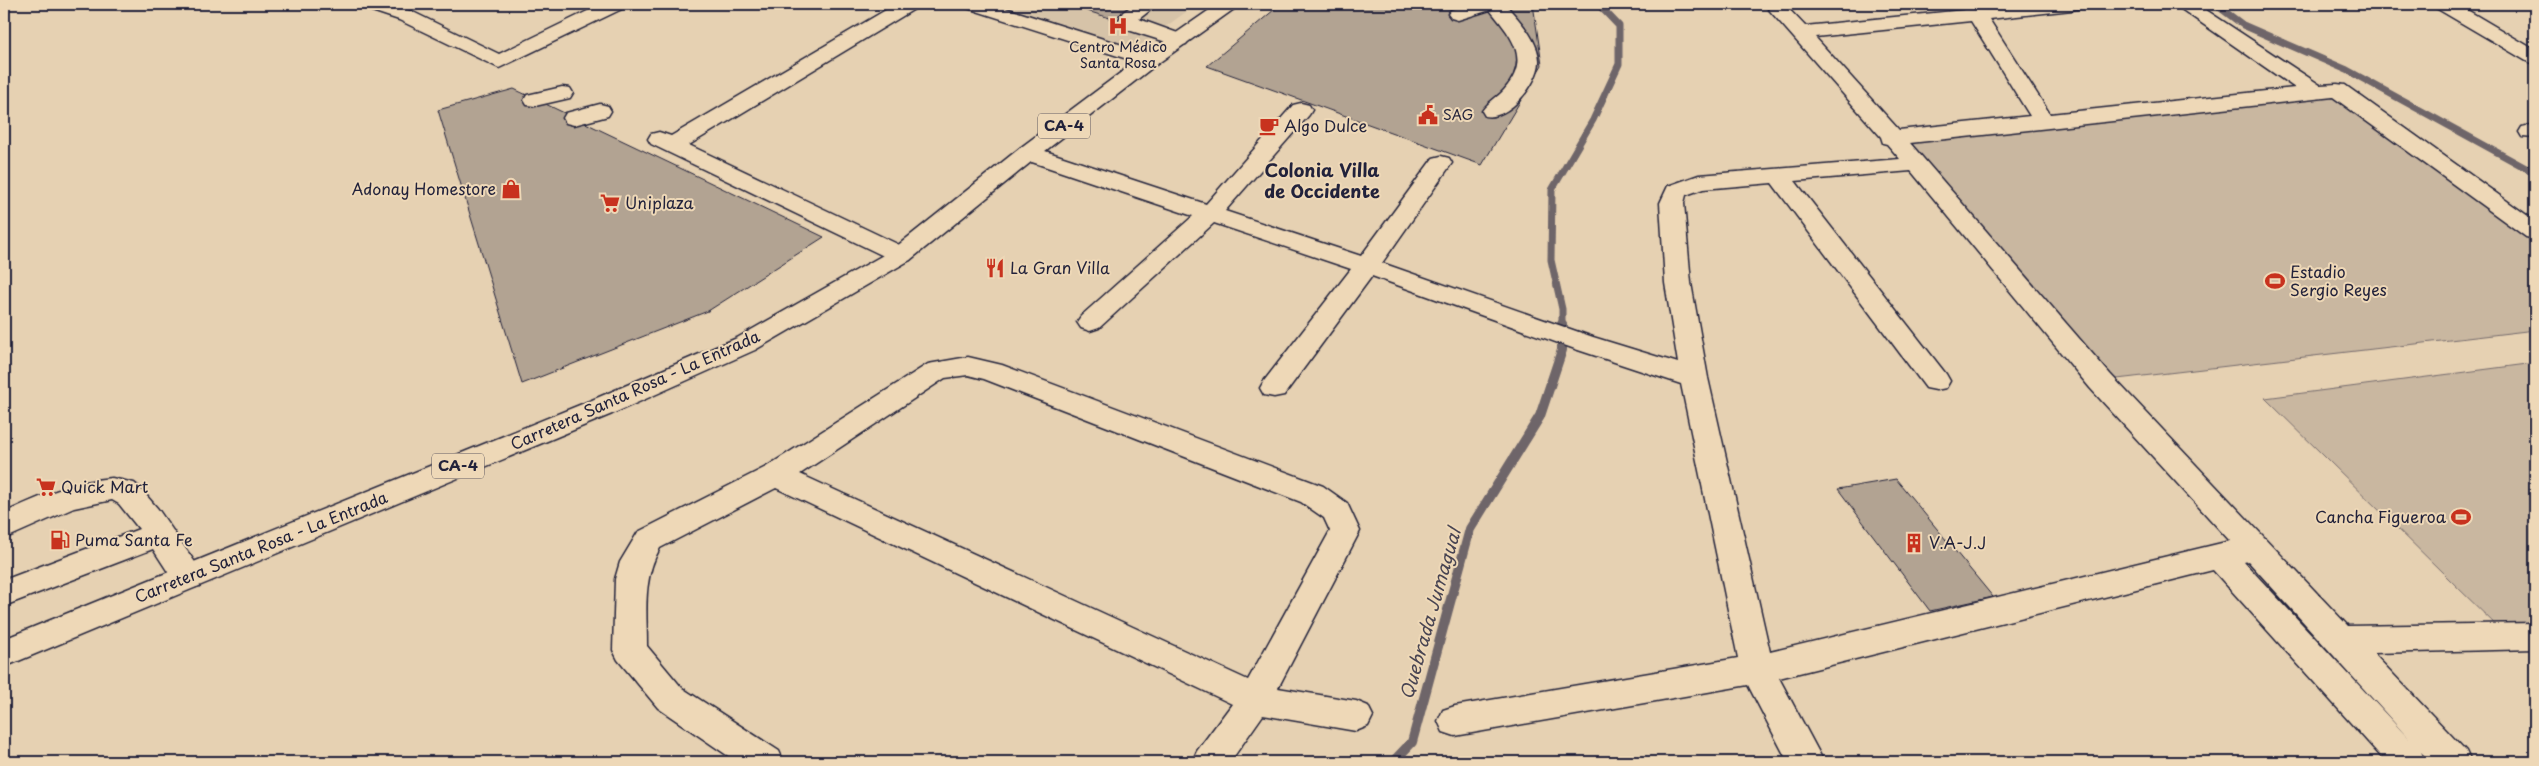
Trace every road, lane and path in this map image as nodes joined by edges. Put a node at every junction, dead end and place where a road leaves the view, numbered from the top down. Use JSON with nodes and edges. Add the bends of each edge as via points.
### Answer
{"nodes":[{"id":1,"x":370,"y":4,"type":"edge"},
{"id":2,"x":617,"y":4,"type":"edge"},
{"id":3,"x":909,"y":4,"type":"edge"},
{"id":4,"x":974,"y":4,"type":"edge"},
{"id":5,"x":1148,"y":4,"type":"edge"},
{"id":6,"x":1228,"y":4,"type":"edge"},
{"id":7,"x":1488,"y":4,"type":"edge"},
{"id":8,"x":1495,"y":4,"type":"edge"},
{"id":9,"x":1774,"y":4,"type":"edge"},
{"id":10,"x":2072,"y":4,"type":"edge"},
{"id":11,"x":2184,"y":4,"type":"edge"},
{"id":12,"x":2443,"y":4,"type":"edge"},
{"id":13,"x":1973,"y":9,"type":"edge"},
{"id":14,"x":1458,"y":14,"type":"dead end"},
{"id":15,"x":1799,"y":33,"type":"junction"},
{"id":16,"x":1179,"y":40,"type":"junction"},
{"id":17,"x":558,"y":44,"type":"dead end"},
{"id":18,"x":2535,"y":58,"type":"edge"},
{"id":19,"x":1150,"y":60,"type":"junction"},
{"id":20,"x":509,"y":69,"type":"dead end"},
{"id":21,"x":2317,"y":92,"type":"junction"},
{"id":22,"x":562,"y":93,"type":"dead end"},
{"id":23,"x":535,"y":100,"type":"dead end"},
{"id":24,"x":1301,"y":110,"type":"dead end"},
{"id":25,"x":600,"y":111,"type":"dead end"},
{"id":26,"x":1493,"y":111,"type":"dead end"},
{"id":27,"x":574,"y":118,"type":"dead end"},
{"id":28,"x":2045,"y":123,"type":"junction"},
{"id":29,"x":1891,"y":138,"type":"junction"},
{"id":30,"x":1028,"y":153,"type":"junction"},
{"id":31,"x":1441,"y":163,"type":"dead end"},
{"id":32,"x":1917,"y":164,"type":"junction"},
{"id":33,"x":1778,"y":175,"type":"junction"},
{"id":34,"x":1210,"y":214,"type":"junction"},
{"id":35,"x":2535,"y":232,"type":"edge"},
{"id":36,"x":901,"y":254,"type":"junction"},
{"id":37,"x":1366,"y":267,"type":"junction"},
{"id":38,"x":1090,"y":322,"type":"dead end"},
{"id":39,"x":1694,"y":378,"type":"junction"},
{"id":40,"x":1936,"y":381,"type":"dead end"},
{"id":41,"x":1274,"y":388,"type":"dead end"},
{"id":42,"x":776,"y":475,"type":"junction"},
{"id":43,"x":4,"y":527,"type":"edge"},
{"id":44,"x":159,"y":534,"type":"junction"},
{"id":45,"x":2256,"y":547,"type":"junction"},
{"id":46,"x":2218,"y":555,"type":"junction"},
{"id":47,"x":188,"y":577,"type":"junction"},
{"id":48,"x":4,"y":593,"type":"edge"},
{"id":49,"x":2535,"y":636,"type":"edge"},
{"id":50,"x":2342,"y":640,"type":"junction"},
{"id":51,"x":4,"y":653,"type":"edge"},
{"id":52,"x":1757,"y":669,"type":"junction"},
{"id":53,"x":1255,"y":699,"type":"junction"},
{"id":54,"x":1356,"y":716,"type":"dead end"},
{"id":55,"x":1456,"y":721,"type":"dead end"},
{"id":56,"x":766,"y":762,"type":"edge"},
{"id":57,"x":1210,"y":762,"type":"edge"},
{"id":58,"x":1806,"y":762,"type":"edge"},
{"id":59,"x":2408,"y":762,"type":"edge"},
{"id":60,"x":2453,"y":762,"type":"edge"}],
"edges":[{"from":1,"to":2,"type":"street","via":[[406,16],[498,62]]},
{"from":3,"to":36,"type":"street","via":[[664,141]]},
{"from":4,"to":19,"type":"street"},
{"from":5,"to":16,"type":"street","via":[[1130,16],[1131,23]]},
{"from":6,"to":16,"type":"street","name":"Carretera Santa Rosa - La Entrada","number":"CA-4"},
{"from":7,"to":14,"type":"street"},
{"from":8,"to":26,"type":"street","via":[[1528,50],[1531,66],[1516,93]]},
{"from":9,"to":15,"type":"street"},
{"from":10,"to":13,"type":"street"},
{"from":11,"to":21,"type":"street"},
{"from":12,"to":18,"type":"street"},
{"from":13,"to":15,"type":"street"},
{"from":13,"to":28,"type":"street"},
{"from":15,"to":29,"type":"street"},
{"from":16,"to":19,"type":"street","name":"Carretera Santa Rosa - La Entrada","number":"CA-4"},
{"from":17,"to":20,"type":"street"},
{"from":19,"to":30,"type":"street","name":"Carretera Santa Rosa - La Entrada","number":"CA-4"},
{"from":21,"to":28,"type":"street"},
{"from":21,"to":35,"type":"street","via":[[2337,90]]},
{"from":22,"to":23,"type":"street"},
{"from":24,"to":34,"type":"street"},
{"from":25,"to":27,"type":"street"},
{"from":28,"to":29,"type":"street"},
{"from":29,"to":32,"type":"street"},
{"from":30,"to":34,"type":"street"},
{"from":30,"to":36,"type":"street","name":"Carretera Santa Rosa - La Entrada","number":"CA-4"},
{"from":31,"to":37,"type":"street"},
{"from":32,"to":33,"type":"street"},
{"from":32,"to":45,"type":"street","via":[[2100,381]]},
{"from":33,"to":39,"type":"street","via":[[1699,182],[1676,190],[1672,203],[1678,283]]},
{"from":33,"to":40,"type":"street"},
{"from":34,"to":37,"type":"street"},
{"from":34,"to":38,"type":"street"},
{"from":36,"to":47,"type":"street","name":"Carretera Santa Rosa - La Entrada","number":"CA-4","via":[[746,344],[602,407]]},
{"from":37,"to":39,"type":"street"},
{"from":37,"to":41,"type":"street"},
{"from":39,"to":52,"type":"street"},
{"from":42,"to":53,"type":"street"},
{"from":42,"to":53,"type":"street","via":[[938,370],[968,366],[1312,494],[1336,511],[1345,531]]},
{"from":42,"to":56,"type":"street","via":[[649,540],[636,562],[631,579],[630,650],[670,698]]},
{"from":43,"to":44,"type":"street","via":[[20,517],[96,490],[115,488],[125,492]]},
{"from":44,"to":47,"type":"street"},
{"from":44,"to":48,"type":"street"},
{"from":45,"to":46,"type":"street"},
{"from":45,"to":50,"type":"street"},
{"from":46,"to":52,"type":"street"},
{"from":46,"to":59,"type":"street"},
{"from":47,"to":51,"type":"street","name":"Carretera Santa Rosa - La Entrada","number":"CA-4"},
{"from":49,"to":50,"type":"street"},
{"from":50,"to":60,"type":"street"},
{"from":52,"to":55,"type":"street"},
{"from":52,"to":58,"type":"street"},
{"from":53,"to":54,"type":"street"},
{"from":53,"to":57,"type":"street"}]}
